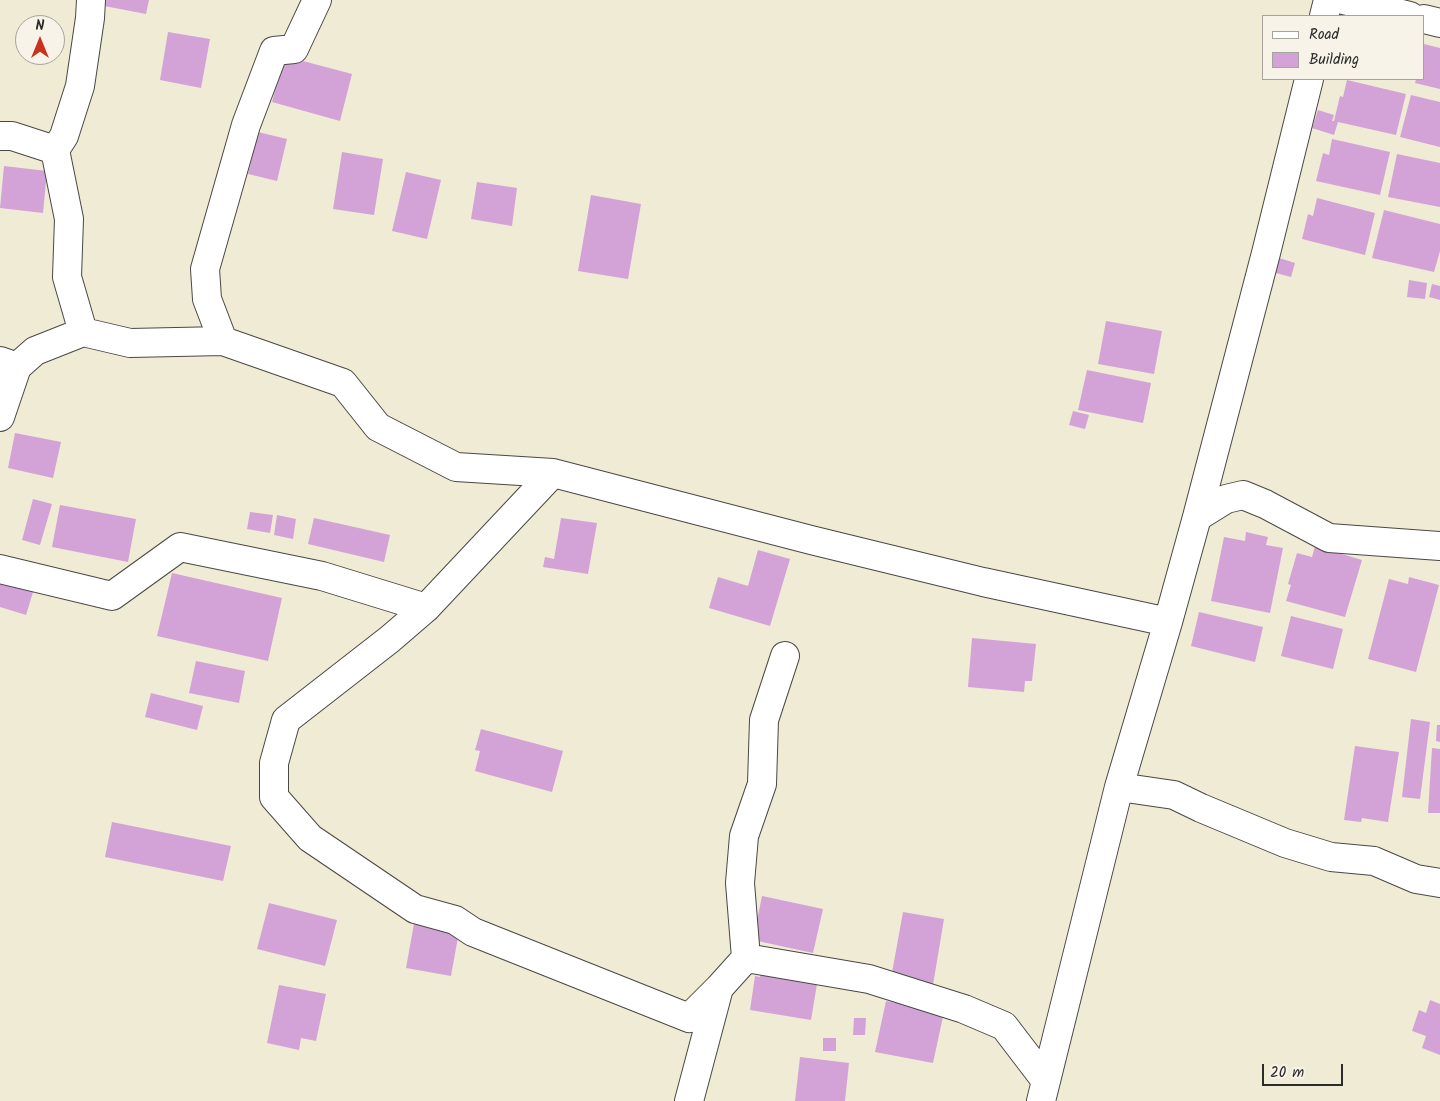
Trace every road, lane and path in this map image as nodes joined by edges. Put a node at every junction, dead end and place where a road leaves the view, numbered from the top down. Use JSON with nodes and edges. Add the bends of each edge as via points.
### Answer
{"nodes":[{"id":1,"x":91,"y":0,"type":"edge"},
{"id":2,"x":317,"y":0,"type":"edge"},
{"id":3,"x":1328,"y":0,"type":"edge"},
{"id":4,"x":1343,"y":0,"type":"edge"},
{"id":5,"x":1324,"y":15,"type":"edge"},
{"id":6,"x":1406,"y":15,"type":"edge"},
{"id":7,"x":1425,"y":20,"type":"edge"},
{"id":8,"x":1440,"y":23,"type":"edge"},
{"id":9,"x":1309,"y":80,"type":"edge"},
{"id":10,"x":0,"y":136,"type":"edge"},
{"id":11,"x":55,"y":150,"type":"junction"},
{"id":12,"x":83,"y":332,"type":"junction"},
{"id":13,"x":223,"y":341,"type":"junction"},
{"id":14,"x":9,"y":364,"type":"edge"},
{"id":15,"x":0,"y":417,"type":"edge"},
{"id":16,"x":553,"y":473,"type":"junction"},
{"id":17,"x":1197,"y":517,"type":"junction"},
{"id":18,"x":1440,"y":546,"type":"edge"},
{"id":19,"x":0,"y":569,"type":"edge"},
{"id":20,"x":426,"y":608,"type":"junction"},
{"id":21,"x":1168,"y":622,"type":"junction"},
{"id":22,"x":785,"y":656,"type":"dead end"},
{"id":23,"x":1119,"y":787,"type":"junction"},
{"id":24,"x":1440,"y":883,"type":"edge"},
{"id":25,"x":746,"y":958,"type":"junction"},
{"id":26,"x":719,"y":988,"type":"junction"},
{"id":27,"x":1044,"y":1091,"type":"edge"},
{"id":28,"x":689,"y":1101,"type":"edge"}],
"edges":[{"from":1,"to":11,"type":"street","via":[[80,86],[64,136]]},
{"from":2,"to":13,"type":"street","via":[[294,49],[274,50],[246,125],[204,269],[207,299]]},
{"from":3,"to":5,"type":"street"},
{"from":4,"to":6,"type":"street"},
{"from":7,"to":8,"type":"street"},
{"from":9,"to":17,"type":"street"},
{"from":10,"to":11,"type":"street","via":[[12,136]]},
{"from":11,"to":12,"type":"street","via":[[69,219],[67,277]]},
{"from":12,"to":13,"type":"street","via":[[130,343]]},
{"from":12,"to":14,"type":"street"},
{"from":13,"to":16,"type":"street","via":[[343,383],[378,427],[456,467]]},
{"from":14,"to":15,"type":"street"},
{"from":16,"to":20,"type":"street"},
{"from":16,"to":21,"type":"street","via":[[983,582]]},
{"from":17,"to":18,"type":"street","via":[[1226,499],[1243,495],[1329,538]]},
{"from":17,"to":21,"type":"street"},
{"from":19,"to":20,"type":"street","via":[[112,596],[180,546],[322,576]]},
{"from":20,"to":26,"type":"street","via":[[286,720],[274,763],[274,798],[310,838],[415,909],[455,920],[473,932],[689,1018]]},
{"from":21,"to":23,"type":"street"},
{"from":22,"to":25,"type":"street","via":[[764,720],[762,784],[744,836],[740,883]]},
{"from":23,"to":24,"type":"street","via":[[1174,795],[1285,844],[1331,857],[1374,861],[1416,879]]},
{"from":23,"to":27,"type":"street"},
{"from":25,"to":26,"type":"street"},
{"from":25,"to":27,"type":"street","via":[[869,979],[972,1012],[1004,1026]]},
{"from":26,"to":28,"type":"street"}]}
